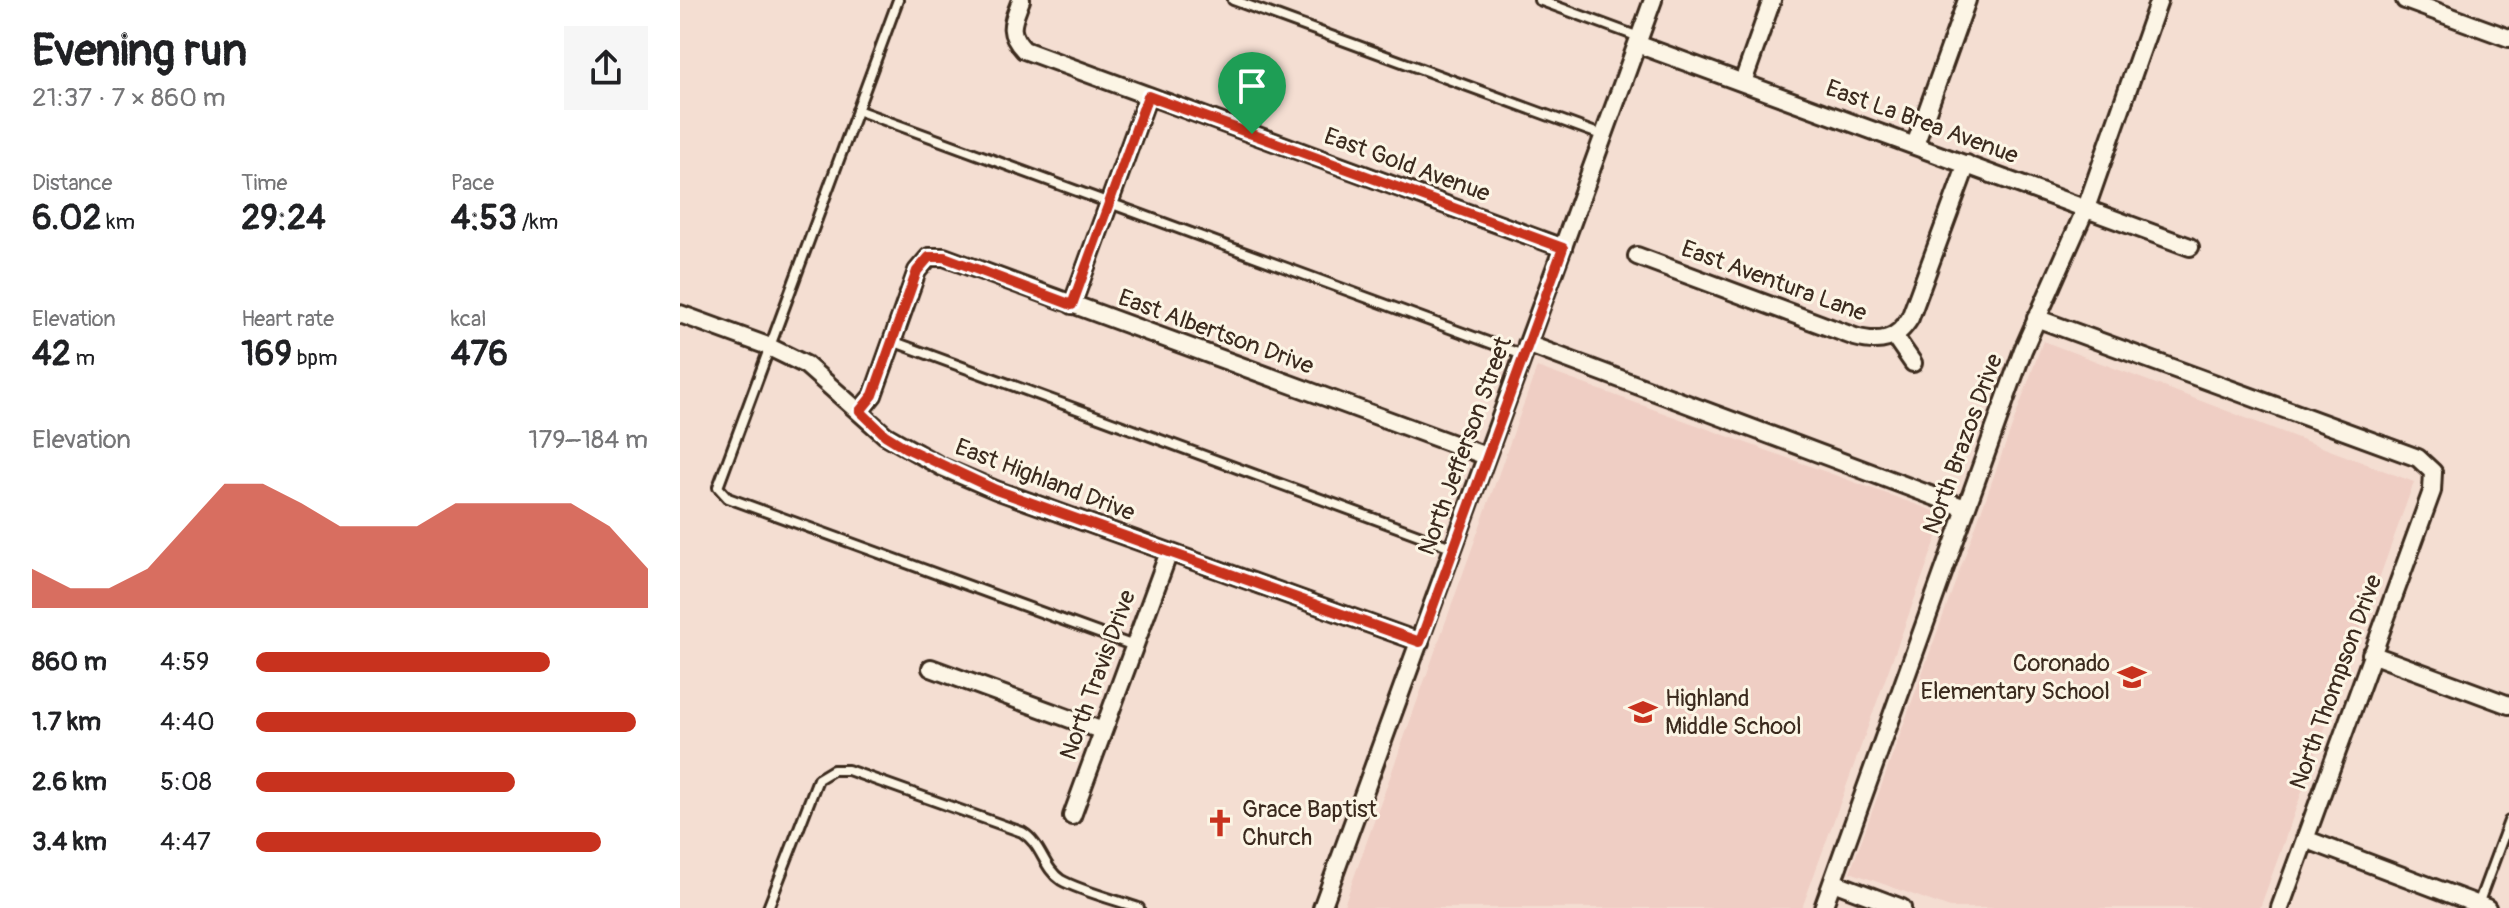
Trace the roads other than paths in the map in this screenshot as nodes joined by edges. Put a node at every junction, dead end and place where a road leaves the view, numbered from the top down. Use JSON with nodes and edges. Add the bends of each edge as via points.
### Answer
{"nodes":[{"id":1,"x":898,"y":0,"type":"edge"},
{"id":2,"x":1021,"y":0,"type":"edge"},
{"id":3,"x":1233,"y":0,"type":"edge"},
{"id":4,"x":1539,"y":0,"type":"edge"},
{"id":5,"x":1653,"y":0,"type":"edge"},
{"id":6,"x":1772,"y":0,"type":"edge"},
{"id":7,"x":1967,"y":0,"type":"edge"},
{"id":8,"x":2159,"y":0,"type":"edge"},
{"id":9,"x":2405,"y":0,"type":"edge"},
{"id":10,"x":2509,"y":38,"type":"edge"},
{"id":11,"x":1638,"y":41,"type":"junction"},
{"id":12,"x":1743,"y":82,"type":"junction"},
{"id":13,"x":1148,"y":96,"type":"junction"},
{"id":14,"x":857,"y":110,"type":"junction"},
{"id":15,"x":1604,"y":136,"type":"junction"},
{"id":16,"x":1915,"y":145,"type":"junction"},
{"id":17,"x":1967,"y":164,"type":"junction"},
{"id":18,"x":1109,"y":205,"type":"junction"},
{"id":19,"x":2086,"y":208,"type":"junction"},
{"id":20,"x":2190,"y":247,"type":"dead end"},
{"id":21,"x":1563,"y":248,"type":"junction"},
{"id":22,"x":1637,"y":256,"type":"dead end"},
{"id":23,"x":1072,"y":305,"type":"junction"},
{"id":24,"x":680,"y":314,"type":"edge"},
{"id":25,"x":2036,"y":318,"type":"junction"},
{"id":26,"x":1895,"y":337,"type":"junction"},
{"id":27,"x":892,"y":341,"type":"junction"},
{"id":28,"x":770,"y":347,"type":"junction"},
{"id":29,"x":1525,"y":350,"type":"junction"},
{"id":30,"x":1913,"y":363,"type":"dead end"},
{"id":31,"x":860,"y":411,"type":"junction"},
{"id":32,"x":1486,"y":456,"type":"junction"},
{"id":33,"x":1965,"y":508,"type":"junction"},
{"id":34,"x":1454,"y":548,"type":"junction"},
{"id":35,"x":1169,"y":552,"type":"junction"},
{"id":36,"x":1420,"y":642,"type":"junction"},
{"id":37,"x":1134,"y":646,"type":"junction"},
{"id":38,"x":2371,"y":654,"type":"junction"},
{"id":39,"x":931,"y":668,"type":"dead end"},
{"id":40,"x":2509,"y":705,"type":"edge"},
{"id":41,"x":1103,"y":731,"type":"junction"},
{"id":42,"x":1072,"y":816,"type":"dead end"},
{"id":43,"x":2509,"y":821,"type":"edge"},
{"id":44,"x":2305,"y":839,"type":"junction"},
{"id":45,"x":1833,"y":882,"type":"junction"},
{"id":46,"x":2480,"y":907,"type":"edge"},
{"id":47,"x":768,"y":908,"type":"edge"},
{"id":48,"x":1139,"y":908,"type":"edge"},
{"id":49,"x":1322,"y":908,"type":"edge"},
{"id":50,"x":1823,"y":908,"type":"edge"},
{"id":51,"x":1902,"y":908,"type":"edge"},
{"id":52,"x":2280,"y":908,"type":"edge"}],
"edges":[{"from":1,"to":14,"type":"lane"},
{"from":2,"to":13,"type":"street","name":"East Gold Avenue","via":[[1012,25],[1014,40],[1024,50]]},
{"from":3,"to":15,"type":"lane"},
{"from":4,"to":11,"type":"lane"},
{"from":5,"to":11,"type":"street","name":"North Jefferson Street"},
{"from":6,"to":12,"type":"street"},
{"from":7,"to":16,"type":"street"},
{"from":8,"to":19,"type":"street","name":"North Brazos Drive"},
{"from":9,"to":10,"type":"street"},
{"from":11,"to":12,"type":"street","name":"East La Brea Avenue"},
{"from":11,"to":15,"type":"street","name":"North Jefferson Street"},
{"from":12,"to":16,"type":"street","name":"East La Brea Avenue"},
{"from":13,"to":18,"type":"street"},
{"from":13,"to":21,"type":"street","name":"East Gold Avenue"},
{"from":14,"to":18,"type":"lane"},
{"from":14,"to":28,"type":"lane"},
{"from":15,"to":21,"type":"street","name":"North Jefferson Street"},
{"from":16,"to":17,"type":"street","name":"East La Brea Avenue"},
{"from":17,"to":19,"type":"street","name":"East La Brea Avenue"},
{"from":17,"to":26,"type":"street","via":[[1910,318]]},
{"from":18,"to":23,"type":"street"},
{"from":18,"to":29,"type":"lane"},
{"from":19,"to":20,"type":"street","name":"East La Brea Avenue"},
{"from":19,"to":25,"type":"street","name":"North Brazos Drive"},
{"from":21,"to":29,"type":"street","name":"North Jefferson Street"},
{"from":22,"to":26,"type":"street","name":"East Aventura Lane","via":[[1855,337]]},
{"from":23,"to":27,"type":"street","name":"East Albertson Drive","via":[[944,257],[929,257],[917,271]]},
{"from":23,"to":32,"type":"street","name":"East Albertson Drive"},
{"from":24,"to":28,"type":"street","name":"East Highland Drive"},
{"from":25,"to":33,"type":"street","name":"North Brazos Drive"},
{"from":25,"to":38,"type":"street","name":"North Thompson Drive","via":[[2418,458],[2433,472],[2432,491]]},
{"from":26,"to":30,"type":"street"},
{"from":27,"to":31,"type":"street","via":[[873,395]]},
{"from":27,"to":34,"type":"lane"},
{"from":28,"to":31,"type":"street","name":"East Highland Drive","via":[[806,365]]},
{"from":28,"to":37,"type":"lane","via":[[718,487],[728,498]]},
{"from":29,"to":32,"type":"street","name":"North Jefferson Street"},
{"from":29,"to":33,"type":"street"},
{"from":31,"to":35,"type":"street","name":"East Highland Drive","via":[[885,435],[942,467]]},
{"from":32,"to":34,"type":"street","name":"North Jefferson Street"},
{"from":33,"to":45,"type":"street","name":"North Brazos Drive"},
{"from":34,"to":36,"type":"street","name":"North Jefferson Street"},
{"from":35,"to":36,"type":"street","name":"East Highland Drive"},
{"from":35,"to":37,"type":"street","name":"North Travis Drive"},
{"from":36,"to":49,"type":"street","name":"North Jefferson Street"},
{"from":37,"to":41,"type":"street","name":"North Travis Drive"},
{"from":38,"to":40,"type":"street"},
{"from":38,"to":44,"type":"street","name":"North Thompson Drive"},
{"from":39,"to":41,"type":"street"},
{"from":41,"to":42,"type":"street","name":"North Travis Drive"},
{"from":43,"to":46,"type":"lane"},
{"from":44,"to":46,"type":"street"},
{"from":44,"to":52,"type":"street","name":"North Thompson Drive"},
{"from":45,"to":50,"type":"street","name":"North Brazos Drive"},
{"from":45,"to":51,"type":"street"},
{"from":47,"to":48,"type":"lane","via":[[818,779],[833,770],[848,770],[1022,832],[1034,839],[1060,879]]}]}
